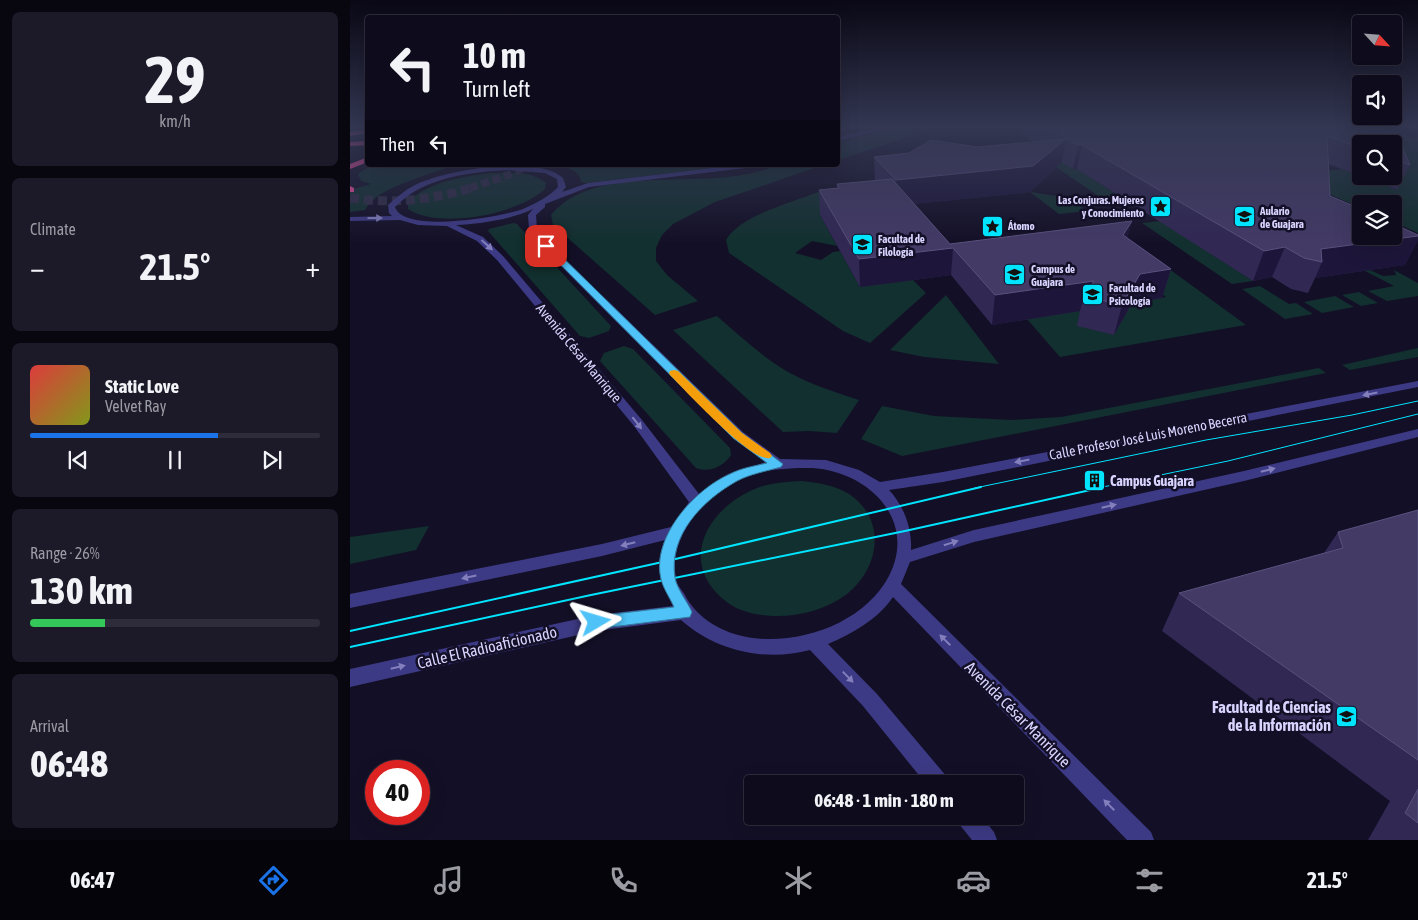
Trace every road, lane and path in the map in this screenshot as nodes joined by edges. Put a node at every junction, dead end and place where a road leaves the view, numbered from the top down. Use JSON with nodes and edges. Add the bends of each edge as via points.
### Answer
{"nodes":[{"id":1,"x":463,"y":167,"type":"edge"},
{"id":2,"x":522,"y":167,"type":"edge"},
{"id":3,"x":741,"y":167,"type":"edge"},
{"id":4,"x":449,"y":176,"type":"junction"},
{"id":5,"x":548,"y":200,"type":"junction"},
{"id":6,"x":400,"y":218,"type":"junction"},
{"id":7,"x":350,"y":219,"type":"edge"},
{"id":8,"x":444,"y":224,"type":"junction"},
{"id":9,"x":1418,"y":384,"type":"edge"},
{"id":10,"x":1418,"y":433,"type":"edge"},
{"id":11,"x":777,"y":464,"type":"junction"},
{"id":12,"x":878,"y":487,"type":"junction"},
{"id":13,"x":697,"y":502,"type":"junction"},
{"id":14,"x":675,"y":532,"type":"junction"},
{"id":15,"x":904,"y":558,"type":"junction"},
{"id":16,"x":893,"y":586,"type":"junction"},
{"id":17,"x":350,"y":601,"type":"edge"},
{"id":18,"x":684,"y":612,"type":"junction"},
{"id":19,"x":814,"y":642,"type":"junction"},
{"id":20,"x":350,"y":678,"type":"edge"},
{"id":21,"x":932,"y":775,"type":"edge"},
{"id":22,"x":974,"y":825,"type":"edge"},
{"id":23,"x":986,"y":840,"type":"edge"},
{"id":24,"x":1143,"y":840,"type":"edge"}],
"edges":[{"from":1,"to":4,"type":"street"},
{"from":2,"to":4,"type":"street"},
{"from":2,"to":5,"type":"street","via":[[546,171],[560,178],[562,186]]},
{"from":3,"to":5,"type":"street","via":[[611,181],[588,185]]},
{"from":4,"to":6,"type":"street","via":[[416,187],[396,200],[393,213]]},
{"from":5,"to":8,"type":"street","via":[[498,217]]},
{"from":5,"to":11,"type":"street","via":[[532,215],[533,229],[546,246],[738,435]]},
{"from":7,"to":6,"type":"street","one_way":true},
{"from":6,"to":8,"type":"street","via":[[418,223]]},
{"from":8,"to":13,"type":"street","name":"Avenida César Manrique","one_way":true,"via":[[471,234],[490,247],[638,423]]},
{"from":9,"to":12,"type":"street","name":"Calle Profesor José Luis Moreno Becerra","one_way":true},
{"from":15,"to":10,"type":"street","one_way":true,"via":[[974,536],[1244,476]]},
{"from":11,"to":12,"type":"street","via":[[832,465],[857,474]]},
{"from":11,"to":13,"type":"street","via":[[734,477]]},
{"from":12,"to":15,"type":"street","via":[[894,506],[904,531]]},
{"from":13,"to":14,"type":"street"},
{"from":14,"to":17,"type":"street","one_way":true},
{"from":14,"to":18,"type":"street","via":[[667,561],[668,579]]},
{"from":15,"to":16,"type":"street"},
{"from":16,"to":19,"type":"street","via":[[861,620]]},
{"from":24,"to":16,"type":"street","name":"Avenida César Manrique","one_way":true},
{"from":18,"to":19,"type":"street","via":[[708,631],[740,644],[776,648]]},
{"from":20,"to":18,"type":"street","name":"Calle El Radioaficionado","one_way":true,"via":[[596,622]]},
{"from":19,"to":21,"type":"street","one_way":true,"via":[[870,700]]},
{"from":22,"to":23,"type":"street"}]}
